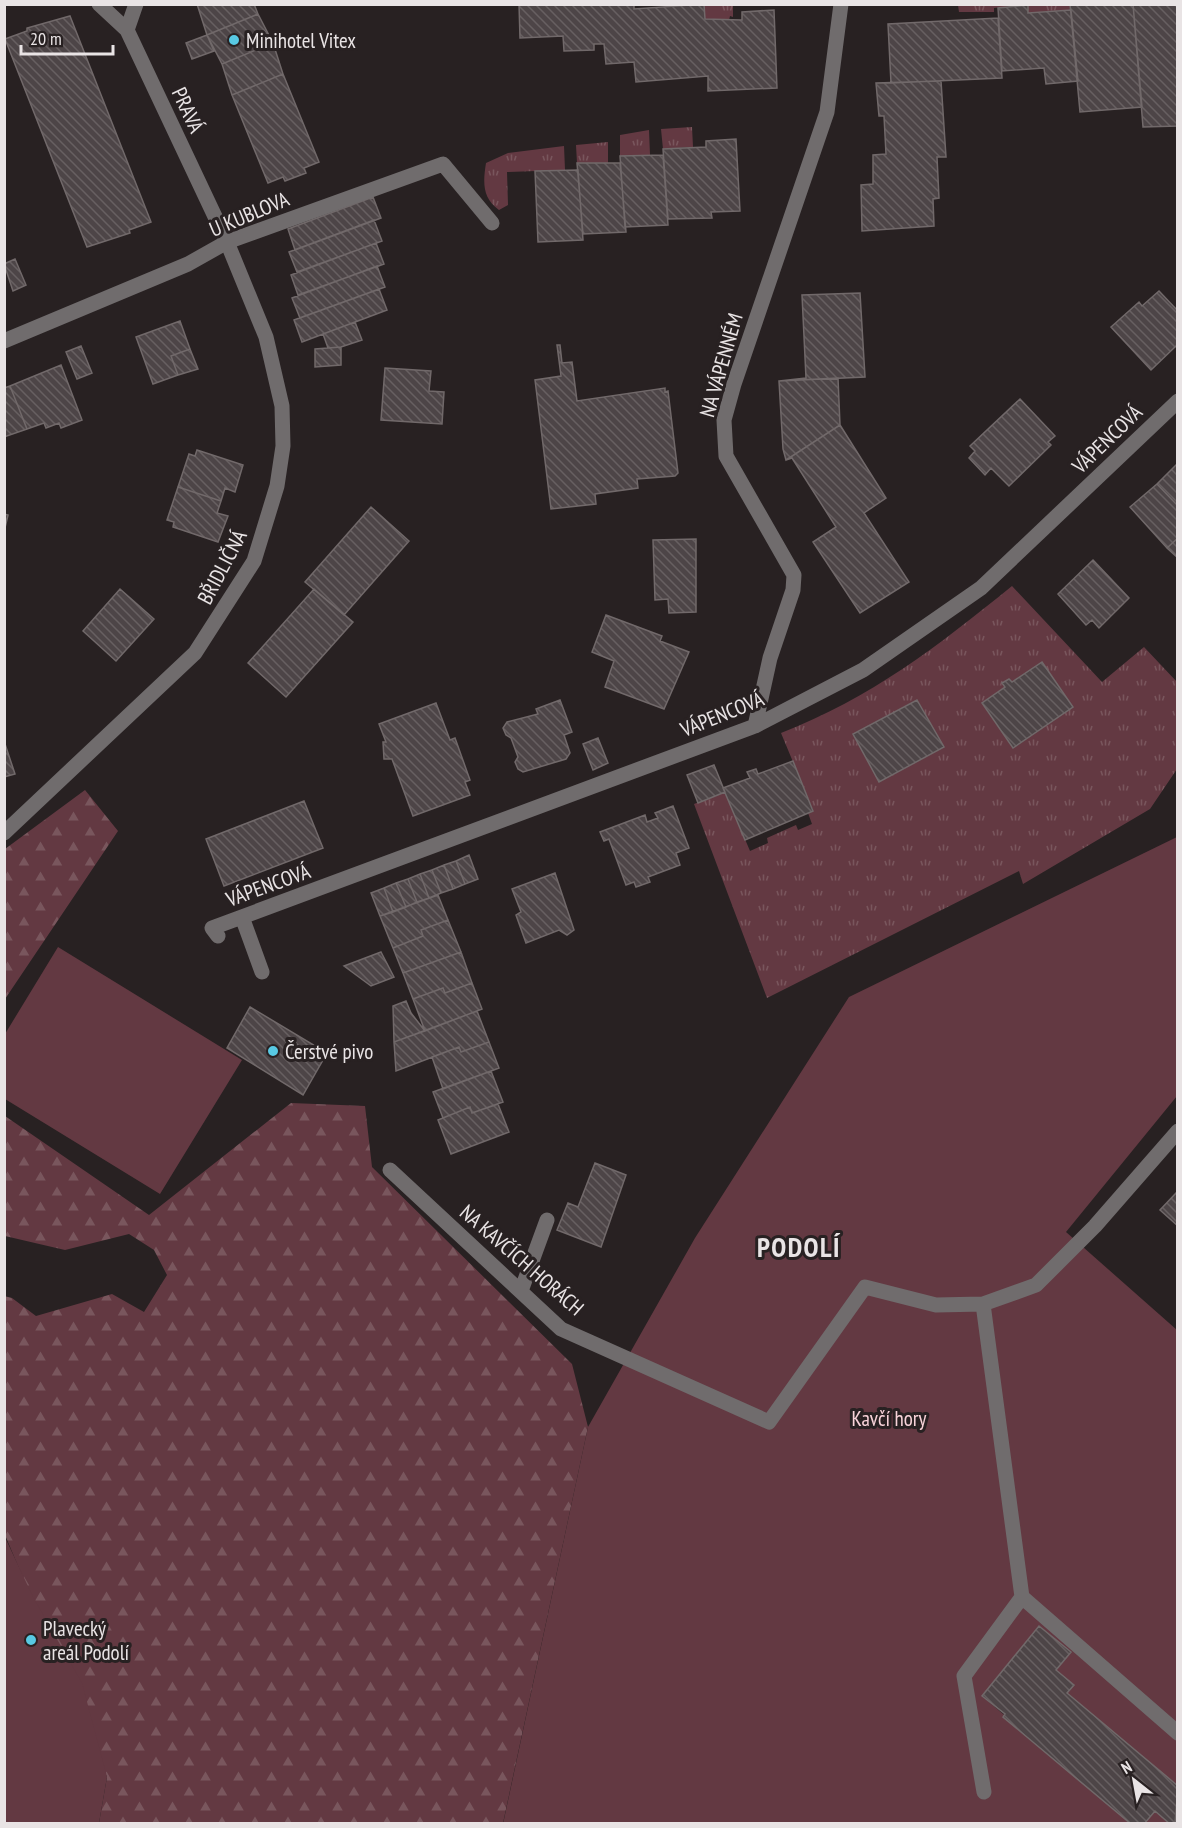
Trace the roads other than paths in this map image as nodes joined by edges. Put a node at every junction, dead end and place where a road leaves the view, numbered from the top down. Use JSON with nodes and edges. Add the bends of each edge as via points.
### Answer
{"nodes":[{"id":1,"x":99,"y":4,"type":"edge"},
{"id":2,"x":136,"y":4,"type":"edge"},
{"id":3,"x":841,"y":4,"type":"edge"},
{"id":4,"x":127,"y":30,"type":"junction"},
{"id":5,"x":492,"y":223,"type":"dead end"},
{"id":6,"x":227,"y":242,"type":"junction"},
{"id":7,"x":4,"y":340,"type":"edge"},
{"id":8,"x":1178,"y":401,"type":"edge"},
{"id":9,"x":755,"y":726,"type":"junction"},
{"id":10,"x":4,"y":833,"type":"edge"},
{"id":11,"x":242,"y":917,"type":"junction"},
{"id":12,"x":218,"y":936,"type":"dead end"},
{"id":13,"x":261,"y":972,"type":"dead end"},
{"id":14,"x":1178,"y":1131,"type":"edge"},
{"id":15,"x":390,"y":1170,"type":"dead end"},
{"id":16,"x":547,"y":1220,"type":"dead end"},
{"id":17,"x":521,"y":1291,"type":"junction"},
{"id":18,"x":983,"y":1304,"type":"junction"},
{"id":19,"x":1022,"y":1597,"type":"junction"},
{"id":20,"x":1178,"y":1733,"type":"edge"},
{"id":21,"x":984,"y":1792,"type":"dead end"}],
"edges":[{"from":1,"to":4,"type":"street","name":"PRAVÁ"},
{"from":2,"to":4,"type":"street"},
{"from":3,"to":9,"type":"street","name":"NA VÁPENNÉM","via":[[827,112],[724,420],[726,456],[794,574]]},
{"from":4,"to":6,"type":"street","name":"PRAVÁ"},
{"from":5,"to":6,"type":"street","name":"U KUBLOVA","via":[[443,164]]},
{"from":6,"to":7,"type":"street","name":"U KUBLOVA","via":[[188,264]]},
{"from":6,"to":10,"type":"street","name":"BŘIDLIČNÁ","via":[[266,337],[282,406],[277,486],[254,561],[195,653]]},
{"from":8,"to":9,"type":"street","name":"VÁPENCOVÁ","via":[[981,588],[862,670]]},
{"from":9,"to":11,"type":"street","name":"VÁPENCOVÁ"},
{"from":11,"to":12,"type":"street","name":"VÁPENCOVÁ","via":[[212,928]]},
{"from":11,"to":13,"type":"street"},
{"from":14,"to":18,"type":"street","via":[[1095,1226],[1036,1285]]},
{"from":15,"to":17,"type":"street","name":"NA KAVČÍCH HORÁCH"},
{"from":16,"to":17,"type":"street"},
{"from":17,"to":18,"type":"street","name":"NA KAVČÍCH HORÁCH","via":[[561,1329],[769,1422],[865,1287],[936,1305]]},
{"from":18,"to":19,"type":"street"},
{"from":19,"to":20,"type":"street"},
{"from":19,"to":21,"type":"street","via":[[964,1676]]}]}
